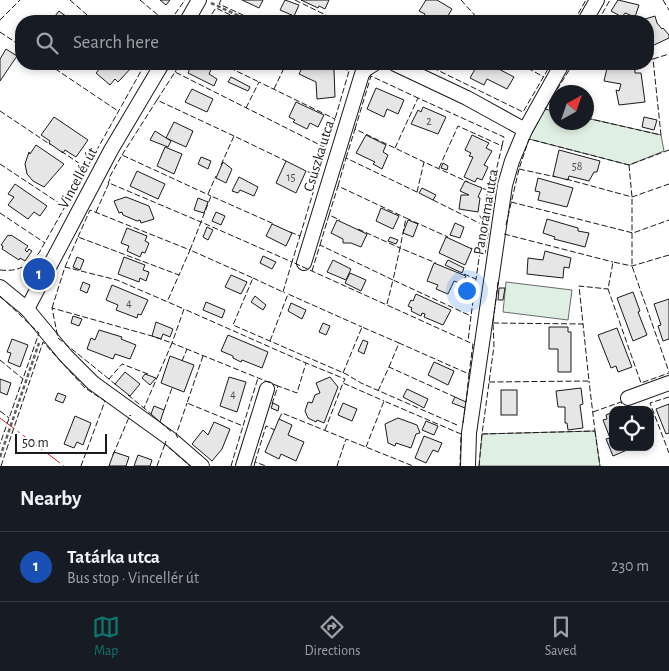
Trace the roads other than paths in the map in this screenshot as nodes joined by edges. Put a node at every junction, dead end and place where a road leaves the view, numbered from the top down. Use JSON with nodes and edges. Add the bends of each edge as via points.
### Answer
{"nodes":[{"id":1,"x":199,"y":0,"type":"edge"},
{"id":2,"x":597,"y":0,"type":"edge"},
{"id":3,"x":190,"y":15,"type":"edge"},
{"id":4,"x":589,"y":15,"type":"edge"},
{"id":5,"x":158,"y":70,"type":"edge"},
{"id":6,"x":365,"y":70,"type":"edge"},
{"id":7,"x":408,"y":70,"type":"edge"},
{"id":8,"x":559,"y":70,"type":"edge"},
{"id":9,"x":525,"y":130,"type":"junction"},
{"id":10,"x":304,"y":263,"type":"dead end"},
{"id":11,"x":0,"y":287,"type":"edge"},
{"id":12,"x":27,"y":309,"type":"junction"},
{"id":13,"x":669,"y":383,"type":"edge"},
{"id":14,"x":268,"y":389,"type":"dead end"},
{"id":15,"x":628,"y":398,"type":"dead end"},
{"id":16,"x":202,"y":466,"type":"edge"},
{"id":17,"x":243,"y":466,"type":"edge"},
{"id":18,"x":468,"y":466,"type":"edge"}],
"edges":[{"from":1,"to":3,"type":"street"},
{"from":2,"to":4,"type":"street"},
{"from":5,"to":12,"type":"street","name":"Vincellér út","via":[[111,150]]},
{"from":6,"to":10,"type":"street","name":"Csuszka utca"},
{"from":7,"to":9,"type":"street"},
{"from":8,"to":9,"type":"street","name":"Panoráma utca"},
{"from":9,"to":18,"type":"street","name":"Panoráma utca","via":[[505,185],[469,433]]},
{"from":11,"to":12,"type":"street"},
{"from":12,"to":16,"type":"street","via":[[93,383],[172,440]]},
{"from":13,"to":15,"type":"street"},
{"from":14,"to":17,"type":"street"}]}
